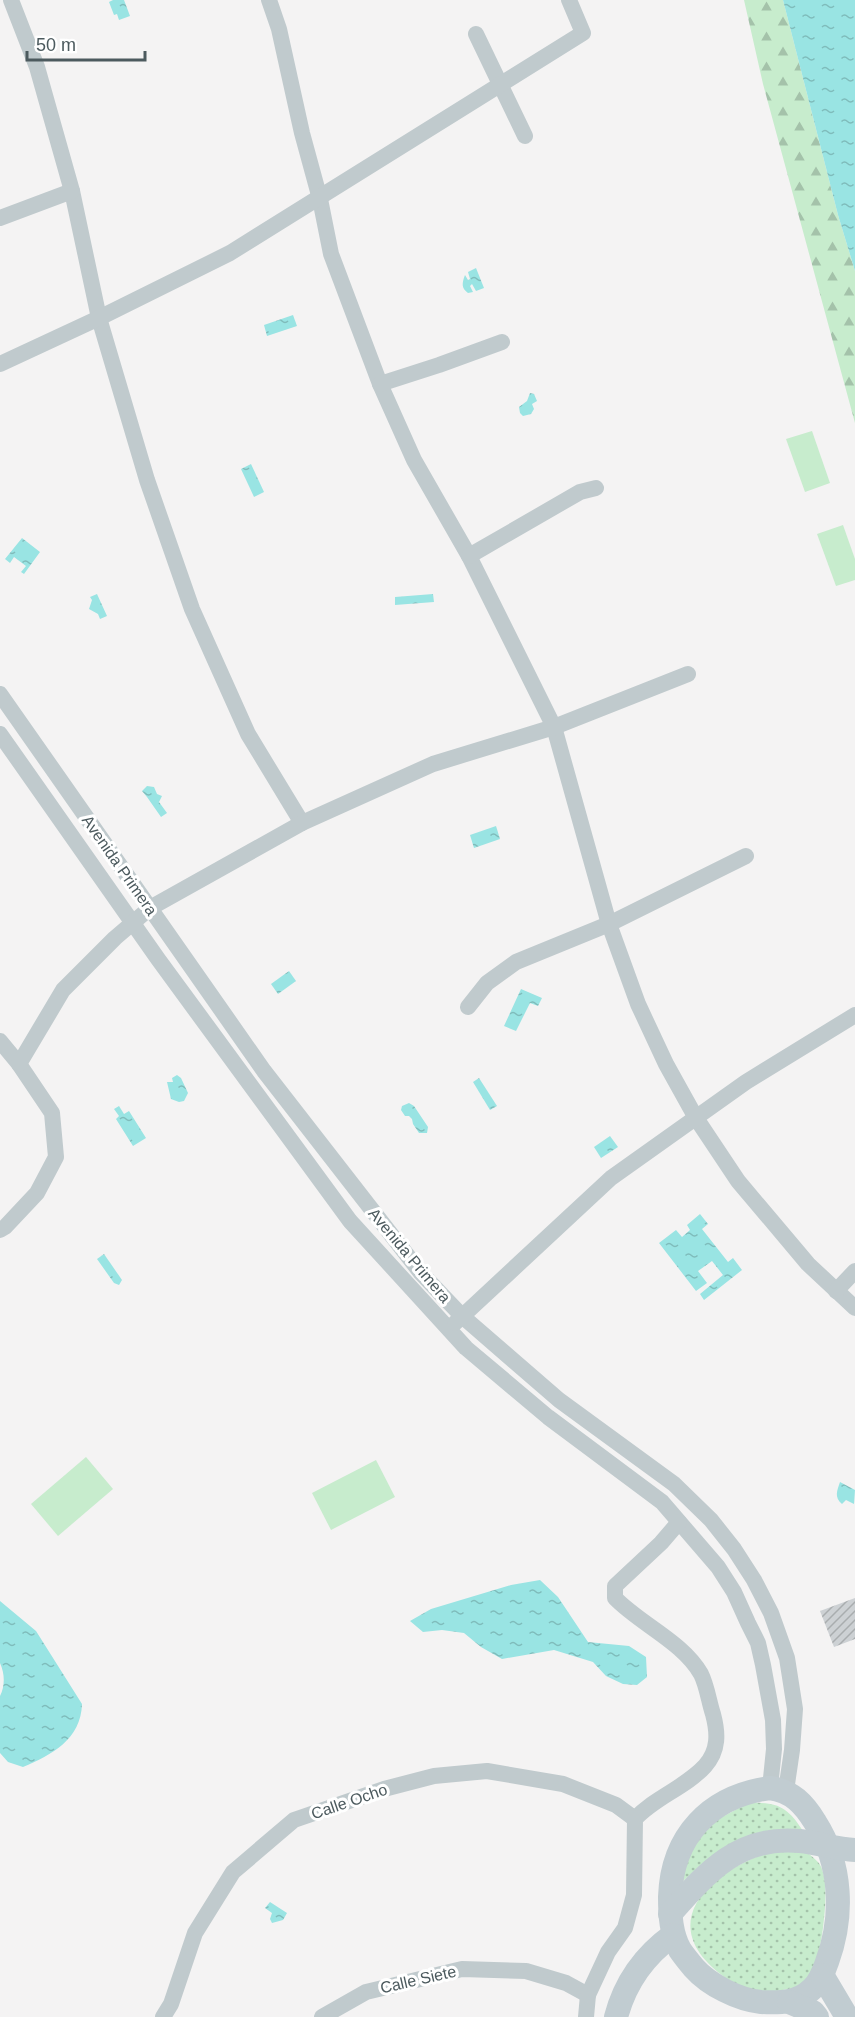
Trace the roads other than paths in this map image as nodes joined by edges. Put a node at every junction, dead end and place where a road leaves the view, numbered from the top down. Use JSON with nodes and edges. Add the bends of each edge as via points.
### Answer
{"nodes":[{"id":1,"x":11,"y":0,"type":"edge"},
{"id":2,"x":269,"y":0,"type":"edge"},
{"id":3,"x":569,"y":0,"type":"edge"},
{"id":4,"x":476,"y":34,"type":"dead end"},
{"id":5,"x":499,"y":85,"type":"junction"},
{"id":6,"x":525,"y":136,"type":"dead end"},
{"id":7,"x":72,"y":191,"type":"junction"},
{"id":8,"x":320,"y":198,"type":"junction"},
{"id":9,"x":0,"y":218,"type":"edge"},
{"id":10,"x":99,"y":318,"type":"junction"},
{"id":11,"x":502,"y":342,"type":"dead end"},
{"id":12,"x":0,"y":364,"type":"edge"},
{"id":13,"x":380,"y":384,"type":"junction"},
{"id":14,"x":596,"y":488,"type":"dead end"},
{"id":15,"x":469,"y":556,"type":"junction"},
{"id":16,"x":688,"y":674,"type":"dead end"},
{"id":17,"x":0,"y":694,"type":"edge"},
{"id":18,"x":554,"y":727,"type":"junction"},
{"id":19,"x":0,"y":734,"type":"edge"},
{"id":20,"x":302,"y":823,"type":"junction"},
{"id":21,"x":746,"y":856,"type":"dead end"},
{"id":22,"x":150,"y":908,"type":"junction"},
{"id":23,"x":133,"y":922,"type":"junction"},
{"id":24,"x":609,"y":924,"type":"junction"},
{"id":25,"x":468,"y":1006,"type":"dead end"},
{"id":26,"x":855,"y":1015,"type":"edge"},
{"id":27,"x":0,"y":1041,"type":"edge"},
{"id":28,"x":20,"y":1064,"type":"junction"},
{"id":29,"x":696,"y":1118,"type":"junction"},
{"id":30,"x":0,"y":1230,"type":"edge"},
{"id":31,"x":855,"y":1271,"type":"edge"},
{"id":32,"x":836,"y":1291,"type":"junction"},
{"id":33,"x":855,"y":1308,"type":"edge"},
{"id":34,"x":462,"y":1316,"type":"junction"},
{"id":35,"x":448,"y":1329,"type":"junction"},
{"id":36,"x":679,"y":1522,"type":"junction"},
{"id":37,"x":787,"y":1658,"type":"junction"},
{"id":38,"x":763,"y":1665,"type":"junction"},
{"id":39,"x":778,"y":1790,"type":"junction"},
{"id":40,"x":635,"y":1818,"type":"junction"},
{"id":41,"x":829,"y":1846,"type":"junction"},
{"id":42,"x":855,"y":1850,"type":"edge"},
{"id":43,"x":855,"y":1901,"type":"edge"},
{"id":44,"x":836,"y":1923,"type":"junction"},
{"id":45,"x":672,"y":1924,"type":"junction"},
{"id":46,"x":822,"y":1975,"type":"junction"},
{"id":47,"x":588,"y":1995,"type":"junction"},
{"id":48,"x":789,"y":2002,"type":"junction"},
{"id":49,"x":163,"y":2017,"type":"edge"},
{"id":50,"x":322,"y":2017,"type":"edge"},
{"id":51,"x":586,"y":2017,"type":"edge"},
{"id":52,"x":616,"y":2017,"type":"edge"},
{"id":53,"x":817,"y":2017,"type":"edge"},
{"id":54,"x":847,"y":2017,"type":"edge"}],
"edges":[{"from":1,"to":7,"type":"street","via":[[37,67]]},
{"from":2,"to":8,"type":"street"},
{"from":3,"to":5,"type":"street","via":[[583,33]]},
{"from":4,"to":5,"type":"street"},
{"from":5,"to":6,"type":"street"},
{"from":5,"to":8,"type":"street"},
{"from":7,"to":9,"type":"street"},
{"from":7,"to":10,"type":"street"},
{"from":8,"to":10,"type":"street","via":[[230,253]]},
{"from":8,"to":13,"type":"street","via":[[331,254]]},
{"from":10,"to":12,"type":"street"},
{"from":10,"to":20,"type":"street","via":[[147,480],[192,609],[248,734]]},
{"from":11,"to":13,"type":"street"},
{"from":13,"to":15,"type":"street","via":[[414,460]]},
{"from":14,"to":15,"type":"street","via":[[580,492]]},
{"from":15,"to":18,"type":"street"},
{"from":16,"to":18,"type":"street"},
{"from":17,"to":22,"type":"street","name":"Avenida Primera"},
{"from":18,"to":20,"type":"street","via":[[433,764]]},
{"from":18,"to":24,"type":"street"},
{"from":19,"to":23,"type":"street","name":"Avenida Primera"},
{"from":20,"to":22,"type":"street"},
{"from":21,"to":24,"type":"street"},
{"from":22,"to":23,"type":"street"},
{"from":22,"to":34,"type":"street","name":"Avenida Primera","via":[[264,1071],[421,1273]]},
{"from":23,"to":28,"type":"street","via":[[63,990]]},
{"from":23,"to":35,"type":"street","name":"Avenida Primera","via":[[350,1221]]},
{"from":24,"to":25,"type":"street","via":[[516,962],[487,983]]},
{"from":24,"to":29,"type":"street","via":[[638,1004]]},
{"from":26,"to":29,"type":"street","via":[[746,1082]]},
{"from":27,"to":28,"type":"street"},
{"from":28,"to":30,"type":"street","via":[[52,1113],[56,1157],[37,1193]]},
{"from":29,"to":32,"type":"street","via":[[738,1180],[808,1264]]},
{"from":29,"to":34,"type":"street","via":[[611,1178]]},
{"from":31,"to":32,"type":"street"},
{"from":32,"to":33,"type":"street"},
{"from":34,"to":35,"type":"street"},
{"from":34,"to":37,"type":"street","name":"Avenida Primera","via":[[559,1400],[674,1484],[711,1520],[754,1580]]},
{"from":35,"to":36,"type":"street","name":"Avenida Primera","via":[[504,1382],[662,1502]]},
{"from":36,"to":38,"type":"street","name":"Avenida Primera","via":[[734,1592],[758,1643]]},
{"from":36,"to":40,"type":"street","via":[[615,1586],[615,1598],[686,1654],[701,1675],[718,1731],[707,1763],[695,1776],[644,1808]]},
{"from":37,"to":38,"type":"street"},
{"from":37,"to":39,"type":"street","name":"Avenida Primera","via":[[795,1709],[792,1750]]},
{"from":38,"to":39,"type":"street","name":"Avenida Primera","via":[[773,1720]]},
{"from":39,"to":41,"type":"main road","via":[[804,1806]]},
{"from":39,"to":45,"type":"main road","via":[[752,1791],[733,1797],[691,1830],[678,1853],[670,1882]]},
{"from":40,"to":47,"type":"street","via":[[634,1895],[625,1928],[608,1952]]},
{"from":40,"to":49,"type":"street","name":"Calle Ocho","via":[[616,1805],[563,1784],[487,1771],[434,1776],[294,1820],[233,1872],[195,1933]]},
{"from":41,"to":42,"type":"main road"},
{"from":41,"to":44,"type":"main road","via":[[837,1877]]},
{"from":41,"to":45,"type":"main road","via":[[798,1841],[765,1843],[743,1850],[709,1871]]},
{"from":43,"to":44,"type":"main road"},
{"from":44,"to":46,"type":"main road"},
{"from":45,"to":48,"type":"main road","via":[[680,1951],[697,1971],[726,1992],[749,2001]]},
{"from":45,"to":52,"type":"main road","via":[[639,1967],[620,2001]]},
{"from":46,"to":48,"type":"main road","via":[[813,1989]]},
{"from":46,"to":54,"type":"main road"},
{"from":47,"to":50,"type":"street","name":"Calle Siete","via":[[566,1983],[526,1971],[462,1969],[366,1992]]},
{"from":47,"to":51,"type":"street"},
{"from":48,"to":53,"type":"main road"}]}
